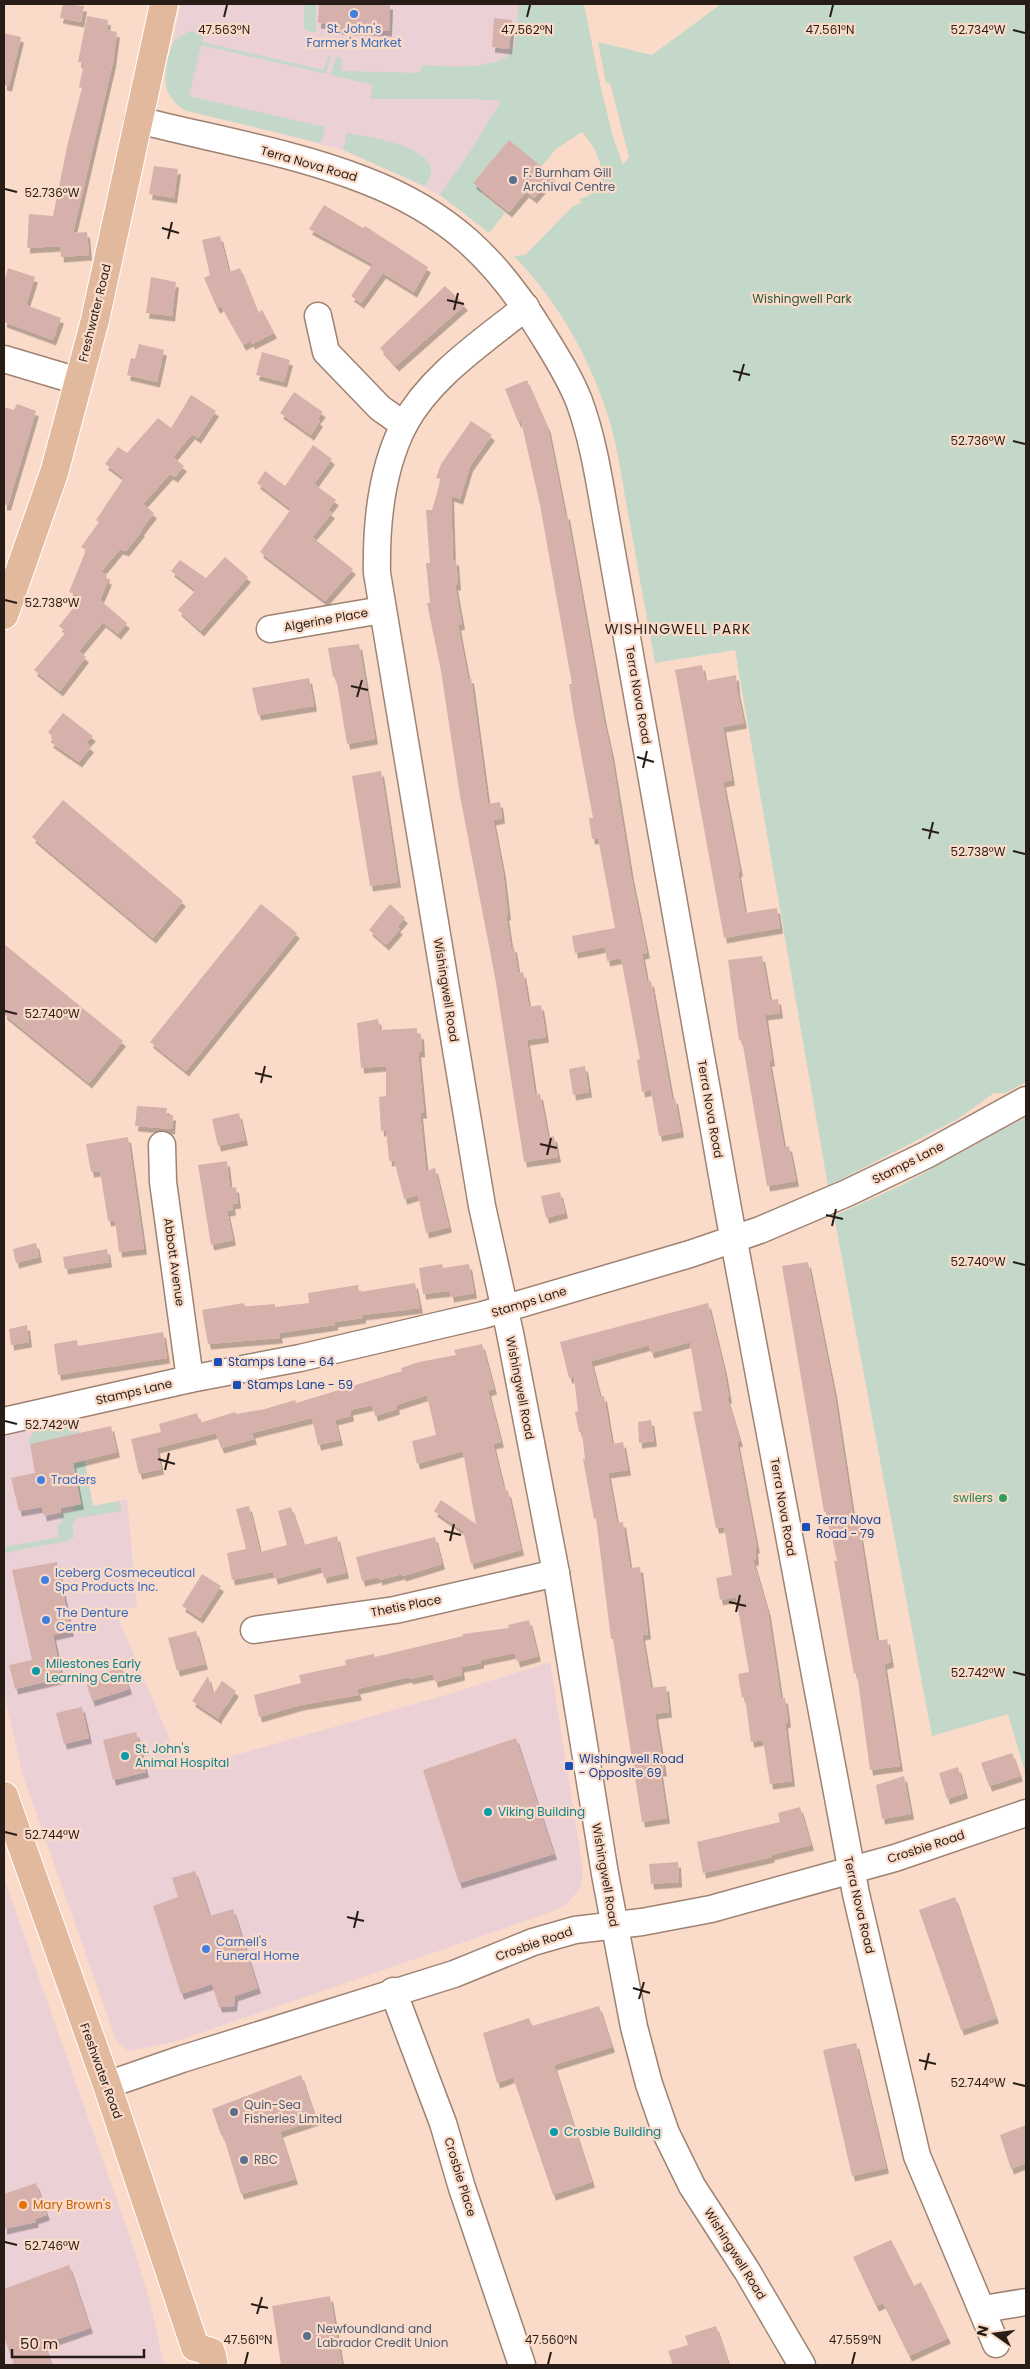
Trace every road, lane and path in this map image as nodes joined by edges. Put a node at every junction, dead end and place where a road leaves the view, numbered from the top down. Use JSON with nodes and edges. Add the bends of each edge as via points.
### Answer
{"nodes":[{"id":1,"x":164,"y":4,"type":"edge"},
{"id":2,"x":138,"y":120,"type":"junction"},
{"id":3,"x":526,"y":307,"type":"junction"},
{"id":4,"x":318,"y":316,"type":"dead end"},
{"id":5,"x":4,"y":359,"type":"edge"},
{"id":6,"x":78,"y":381,"type":"junction"},
{"id":7,"x":404,"y":425,"type":"junction"},
{"id":8,"x":382,"y":610,"type":"junction"},
{"id":9,"x":4,"y":614,"type":"edge"},
{"id":10,"x":270,"y":629,"type":"dead end"},
{"id":11,"x":1026,"y":1100,"type":"edge"},
{"id":12,"x":162,"y":1145,"type":"dead end"},
{"id":13,"x":733,"y":1240,"type":"junction"},
{"id":14,"x":504,"y":1310,"type":"junction"},
{"id":15,"x":190,"y":1379,"type":"junction"},
{"id":16,"x":4,"y":1421,"type":"edge"},
{"id":17,"x":556,"y":1573,"type":"junction"},
{"id":18,"x":254,"y":1630,"type":"dead end"},
{"id":19,"x":4,"y":1796,"type":"edge"},
{"id":20,"x":1026,"y":1813,"type":"edge"},
{"id":21,"x":851,"y":1870,"type":"junction"},
{"id":22,"x":614,"y":1924,"type":"junction"},
{"id":23,"x":394,"y":1991,"type":"junction"},
{"id":24,"x":107,"y":2085,"type":"junction"},
{"id":25,"x":1026,"y":2302,"type":"edge"},
{"id":26,"x":983,"y":2309,"type":"junction"},
{"id":27,"x":996,"y":2344,"type":"dead end"},
{"id":28,"x":197,"y":2359,"type":"edge"},
{"id":29,"x":522,"y":2365,"type":"edge"},
{"id":30,"x":802,"y":2365,"type":"edge"}],
"edges":[{"from":1,"to":2,"type":"main road","name":"Freshwater Road"},
{"from":2,"to":3,"type":"street","name":"Terra Nova Road","via":[[327,167],[400,196],[478,249],[499,270]]},
{"from":2,"to":6,"type":"main road","name":"Freshwater Road","via":[[95,320]]},
{"from":3,"to":7,"type":"street","name":"Wishingwell Road","via":[[434,385]]},
{"from":3,"to":13,"type":"street","name":"Terra Nova Road","via":[[566,373],[592,447]]},
{"from":4,"to":7,"type":"street","via":[[326,352],[380,408]]},
{"from":5,"to":6,"type":"street"},
{"from":6,"to":9,"type":"main road","name":"Freshwater Road","via":[[45,498]]},
{"from":7,"to":8,"type":"street","name":"Wishingwell Road","via":[[387,474],[376,532]]},
{"from":8,"to":10,"type":"street","name":"Algerine Place"},
{"from":8,"to":14,"type":"street","name":"Wishingwell Road","via":[[482,1206]]},
{"from":11,"to":13,"type":"street","name":"Stamps Lane","via":[[880,1178]]},
{"from":12,"to":15,"type":"street","name":"Abbott Avenue","via":[[163,1182]]},
{"from":13,"to":14,"type":"street","name":"Stamps Lane"},
{"from":13,"to":21,"type":"street","name":"Terra Nova Road"},
{"from":14,"to":15,"type":"street","name":"Stamps Lane","via":[[300,1358]]},
{"from":14,"to":17,"type":"street","name":"Wishingwell Road"},
{"from":15,"to":16,"type":"street","name":"Stamps Lane"},
{"from":17,"to":18,"type":"street","name":"Thetis Place","via":[[395,1610]]},
{"from":17,"to":22,"type":"street","name":"Wishingwell Road"},
{"from":19,"to":24,"type":"main road","name":"Freshwater Road"},
{"from":20,"to":21,"type":"street","name":"Crosbie Road"},
{"from":21,"to":22,"type":"street","name":"Crosbie Road","via":[[711,1909]]},
{"from":21,"to":26,"type":"street","name":"Terra Nova Road","via":[[917,2156]]},
{"from":22,"to":23,"type":"street","name":"Crosbie Road","via":[[575,1930],[533,1942],[454,1974]]},
{"from":22,"to":30,"type":"street","name":"Wishingwell Road","via":[[634,2027],[666,2133],[692,2186]]},
{"from":23,"to":24,"type":"street","name":"Crosbie Road"},
{"from":23,"to":29,"type":"street","name":"Crosbie Place","via":[[443,2123]]},
{"from":24,"to":28,"type":"main road","name":"Freshwater Road"},
{"from":25,"to":26,"type":"street"},
{"from":26,"to":27,"type":"street","name":"Terra Nova Road"}]}
